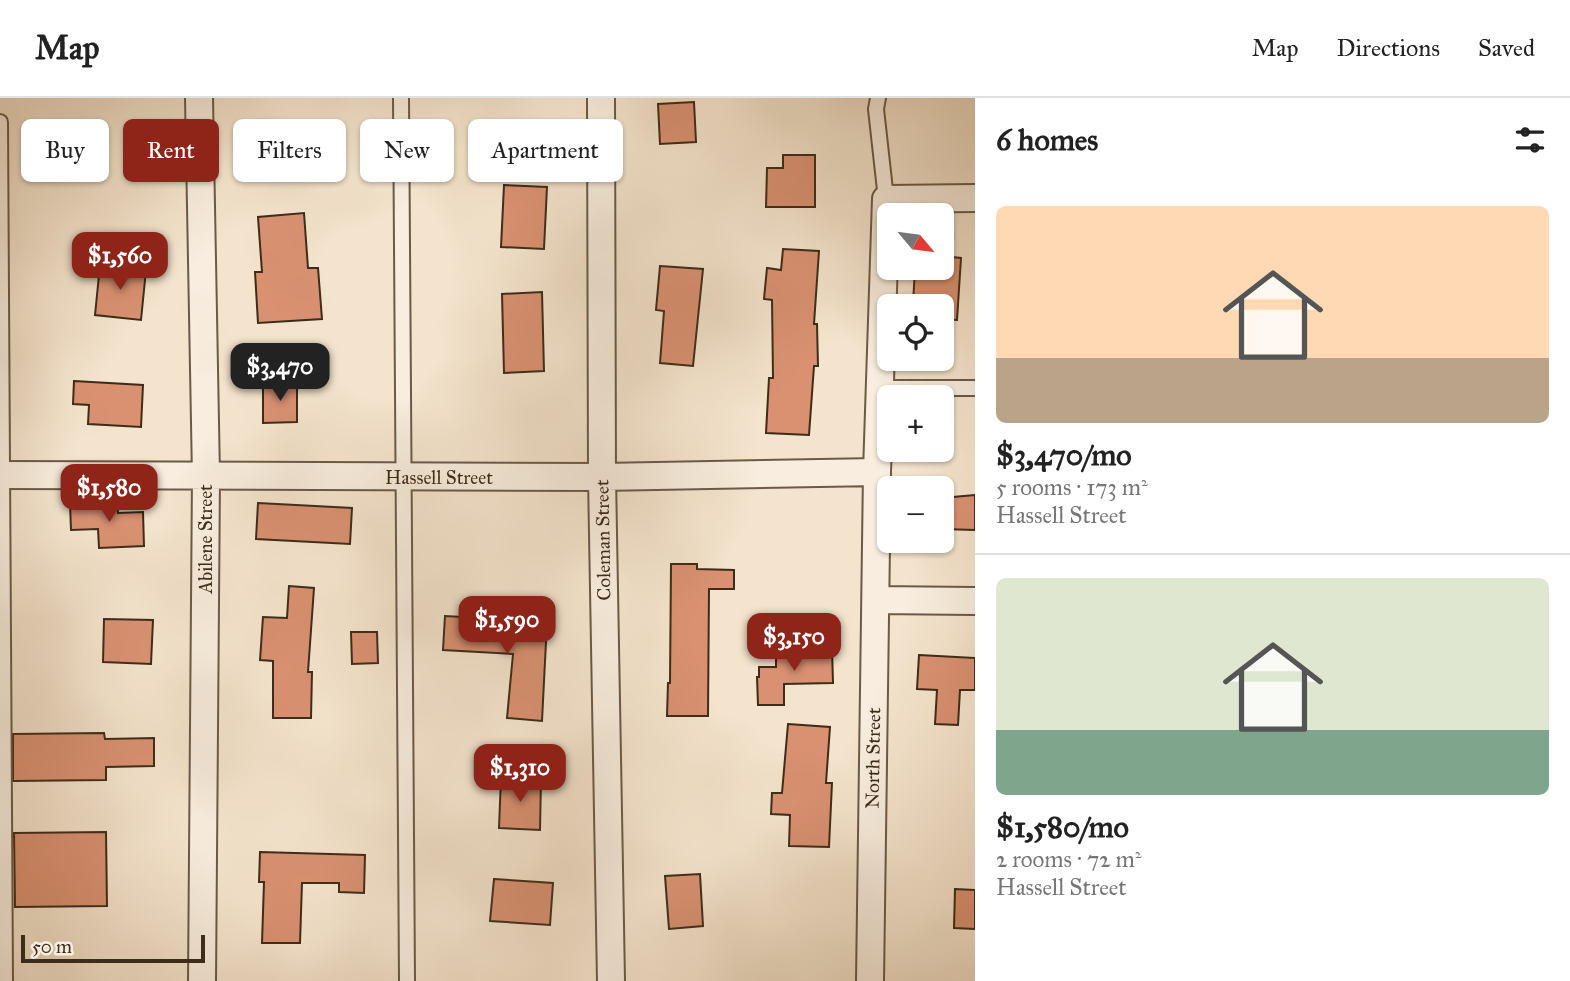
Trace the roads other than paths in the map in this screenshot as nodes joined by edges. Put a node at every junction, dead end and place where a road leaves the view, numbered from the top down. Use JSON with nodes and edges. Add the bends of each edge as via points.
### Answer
{"nodes":[{"id":1,"x":199,"y":98,"type":"edge"},
{"id":2,"x":401,"y":98,"type":"edge"},
{"id":3,"x":601,"y":98,"type":"edge"},
{"id":4,"x":878,"y":98,"type":"edge"},
{"id":5,"x":0,"y":122,"type":"edge"},
{"id":6,"x":975,"y":198,"type":"edge"},
{"id":7,"x":886,"y":199,"type":"junction"},
{"id":8,"x":880,"y":385,"type":"edge"},
{"id":9,"x":954,"y":388,"type":"edge"},
{"id":10,"x":975,"y":388,"type":"edge"},
{"id":11,"x":877,"y":462,"type":"edge"},
{"id":12,"x":877,"y":472,"type":"junction"},
{"id":13,"x":2,"y":475,"type":"edge"},
{"id":14,"x":206,"y":477,"type":"junction"},
{"id":15,"x":403,"y":477,"type":"junction"},
{"id":16,"x":602,"y":477,"type":"junction"},
{"id":17,"x":876,"y":600,"type":"junction"},
{"id":18,"x":975,"y":601,"type":"edge"},
{"id":19,"x":5,"y":981,"type":"edge"},
{"id":20,"x":202,"y":981,"type":"edge"},
{"id":21,"x":407,"y":981,"type":"edge"},
{"id":22,"x":611,"y":981,"type":"edge"},
{"id":23,"x":870,"y":981,"type":"edge"}],
"edges":[{"from":1,"to":14,"type":"street","name":"Abilene Street"},
{"from":2,"to":15,"type":"lane"},
{"from":3,"to":16,"type":"street","name":"Coleman Street"},
{"from":4,"to":7,"type":"lane"},
{"from":5,"to":13,"type":"lane"},
{"from":6,"to":7,"type":"street"},
{"from":7,"to":8,"type":"street","name":"North Street"},
{"from":9,"to":10,"type":"lane"},
{"from":11,"to":12,"type":"street","name":"North Street"},
{"from":12,"to":16,"type":"street","name":"Hassell Street"},
{"from":12,"to":17,"type":"street","name":"North Street"},
{"from":13,"to":14,"type":"street","name":"Hassell Street"},
{"from":13,"to":19,"type":"lane"},
{"from":14,"to":15,"type":"street","name":"Hassell Street"},
{"from":14,"to":20,"type":"street","name":"Abilene Street"},
{"from":15,"to":16,"type":"street","name":"Hassell Street"},
{"from":15,"to":21,"type":"lane"},
{"from":16,"to":22,"type":"street","name":"Coleman Street"},
{"from":17,"to":18,"type":"street"},
{"from":17,"to":23,"type":"street","name":"North Street"}]}
